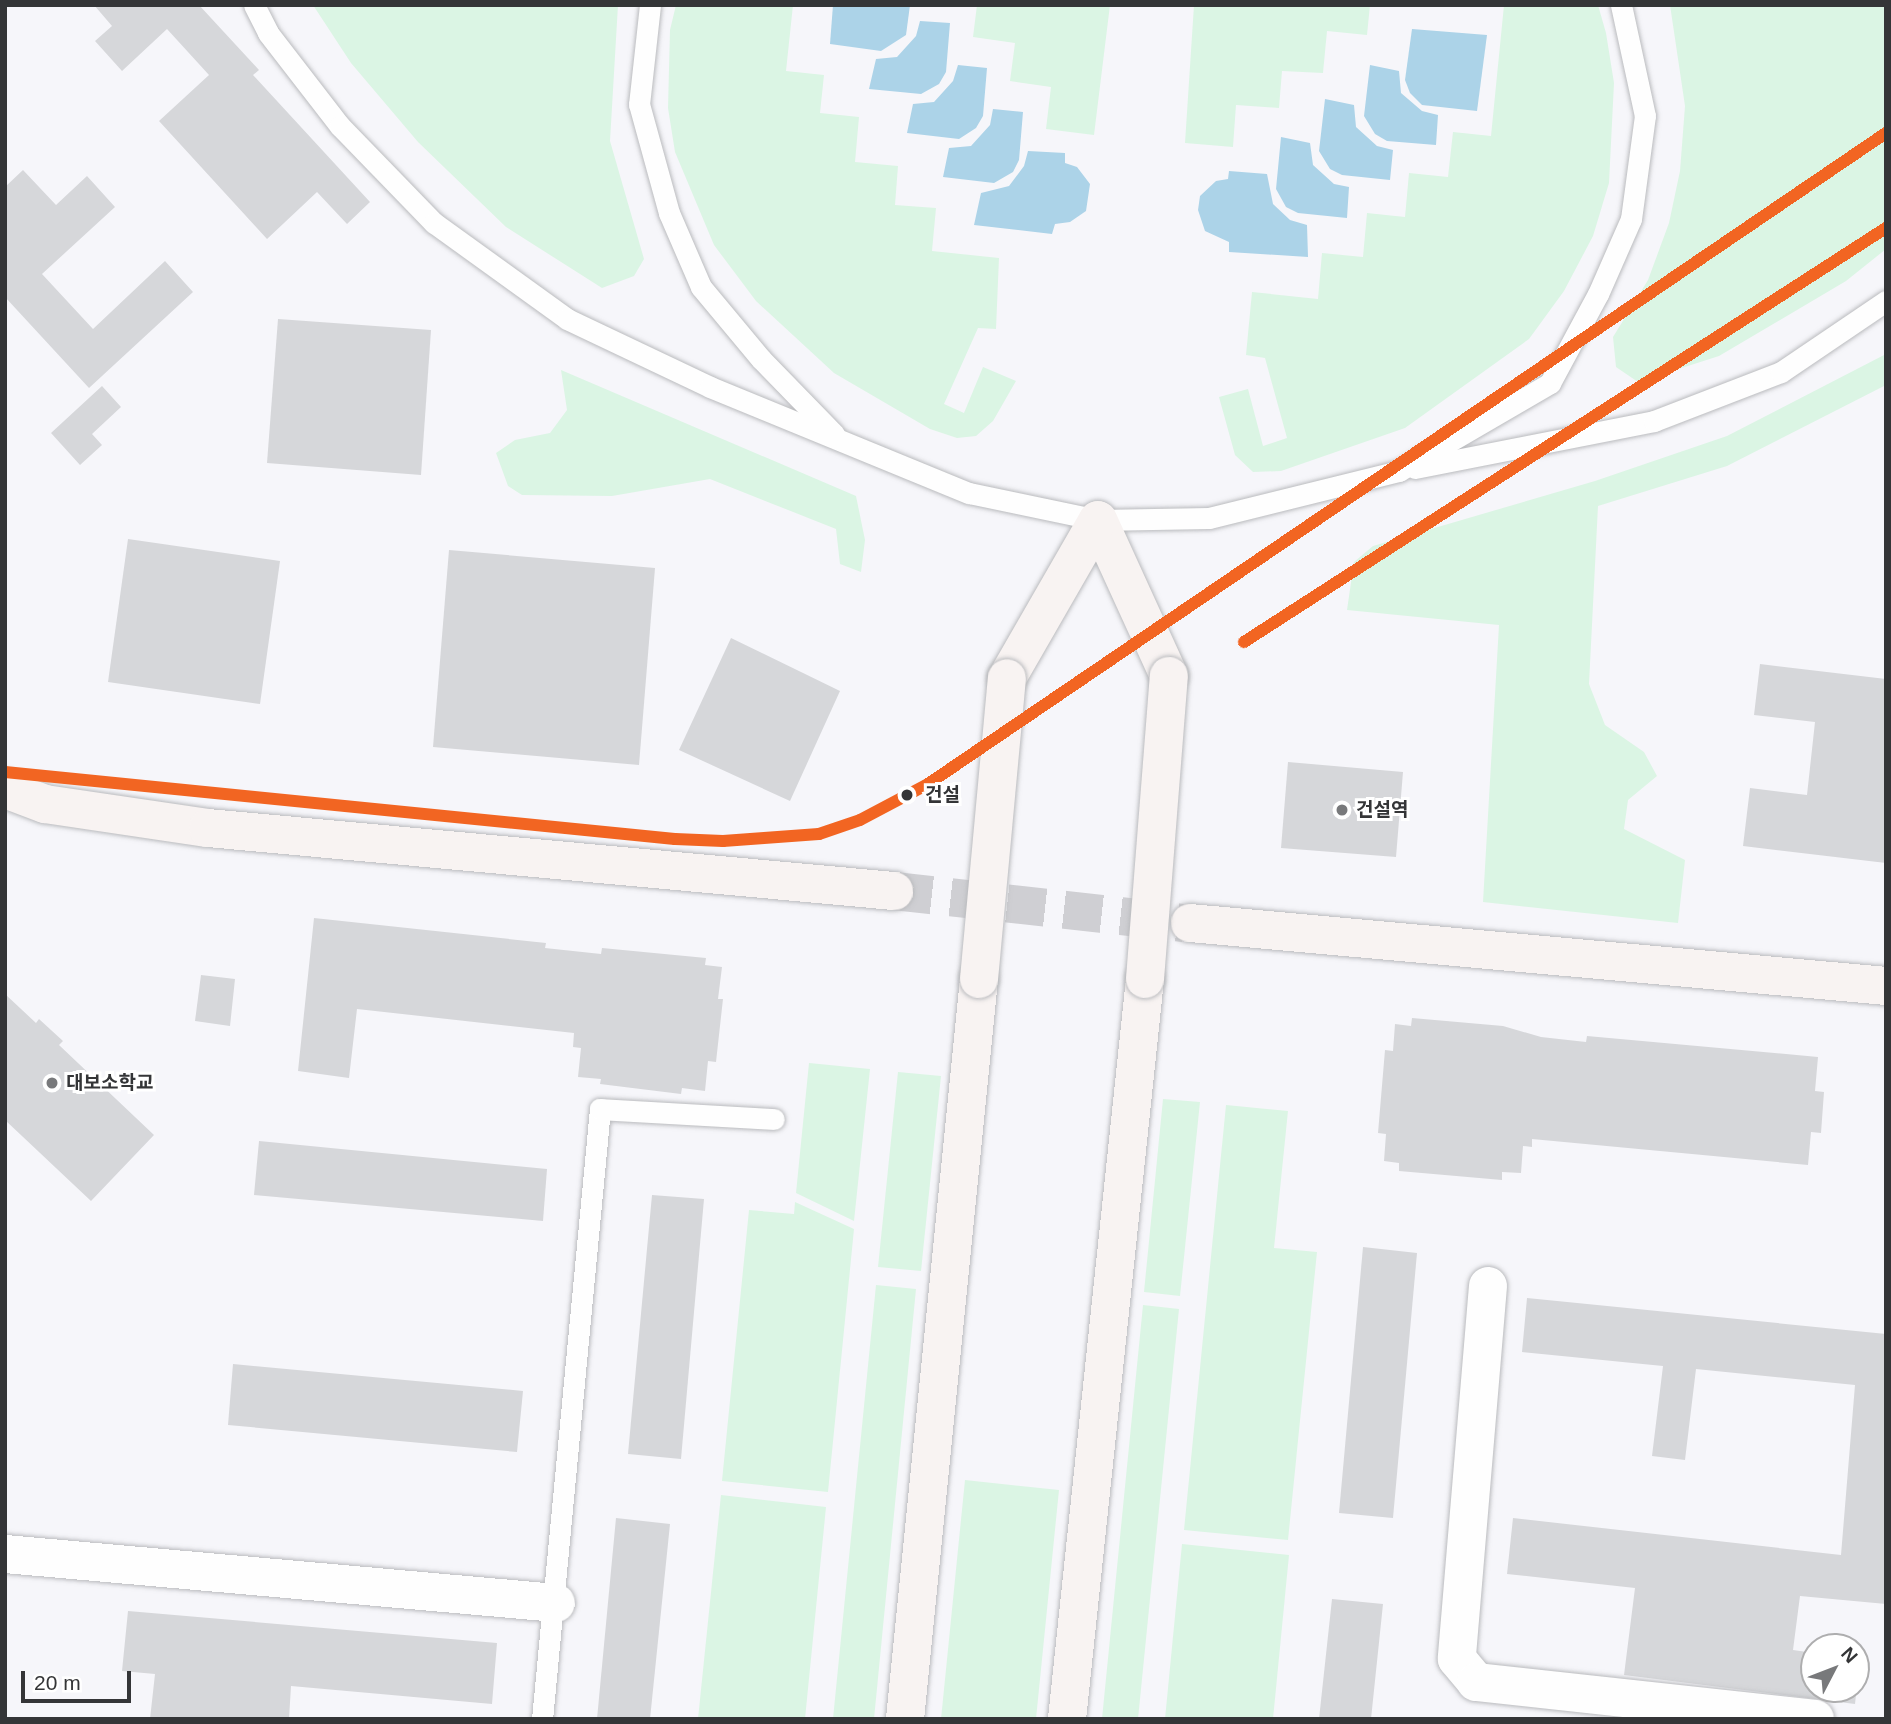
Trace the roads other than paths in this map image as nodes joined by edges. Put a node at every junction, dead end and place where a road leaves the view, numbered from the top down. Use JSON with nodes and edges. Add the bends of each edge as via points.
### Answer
{"nodes":[{"id":1,"x":254,"y":5,"type":"edge"},
{"id":2,"x":650,"y":5,"type":"edge"},
{"id":3,"x":1621,"y":5,"type":"edge"},
{"id":4,"x":1886,"y":301,"type":"edge"},
{"id":5,"x":839,"y":439,"type":"junction"},
{"id":6,"x":1399,"y":471,"type":"junction"},
{"id":7,"x":1098,"y":520,"type":"junction"},
{"id":8,"x":5,"y":789,"type":"edge"},
{"id":9,"x":894,"y":891,"type":"tunnel mouth"},
{"id":10,"x":1189,"y":923,"type":"tunnel mouth"},
{"id":11,"x":1886,"y":986,"type":"edge"},
{"id":12,"x":774,"y":1119,"type":"dead end"},
{"id":13,"x":1488,"y":1286,"type":"dead end"},
{"id":14,"x":5,"y":1554,"type":"edge"},
{"id":15,"x":556,"y":1602,"type":"junction"},
{"id":16,"x":542,"y":1719,"type":"edge"},
{"id":17,"x":905,"y":1719,"type":"edge"},
{"id":18,"x":1067,"y":1719,"type":"edge"},
{"id":19,"x":1815,"y":1719,"type":"edge"}],
"edges":[{"from":1,"to":5,"type":"lane","via":[[268,33],[340,126],[434,223],[568,318],[710,387]]},
{"from":2,"to":5,"type":"lane","via":[[639,104],[669,213],[702,288]]},
{"from":3,"to":6,"type":"lane","via":[[1645,116],[1631,219],[1598,294],[1550,383]]},
{"from":4,"to":6,"type":"lane","via":[[1781,372],[1654,421]]},
{"from":5,"to":7,"type":"lane","via":[[969,494]]},
{"from":6,"to":7,"type":"lane","via":[[1209,519]]},
{"from":7,"to":17,"type":"street","bridge":true,"via":[[1007,678]]},
{"from":7,"to":18,"type":"street","bridge":true,"via":[[1169,676],[1145,979]]},
{"from":8,"to":9,"type":"street","via":[[45,804],[208,828]]},
{"from":10,"to":11,"type":"street"},
{"from":12,"to":15,"type":"lane","via":[[600,1109]]},
{"from":13,"to":19,"type":"street","via":[[1457,1659],[1476,1682]]},
{"from":14,"to":15,"type":"street"},
{"from":15,"to":16,"type":"lane"}]}
